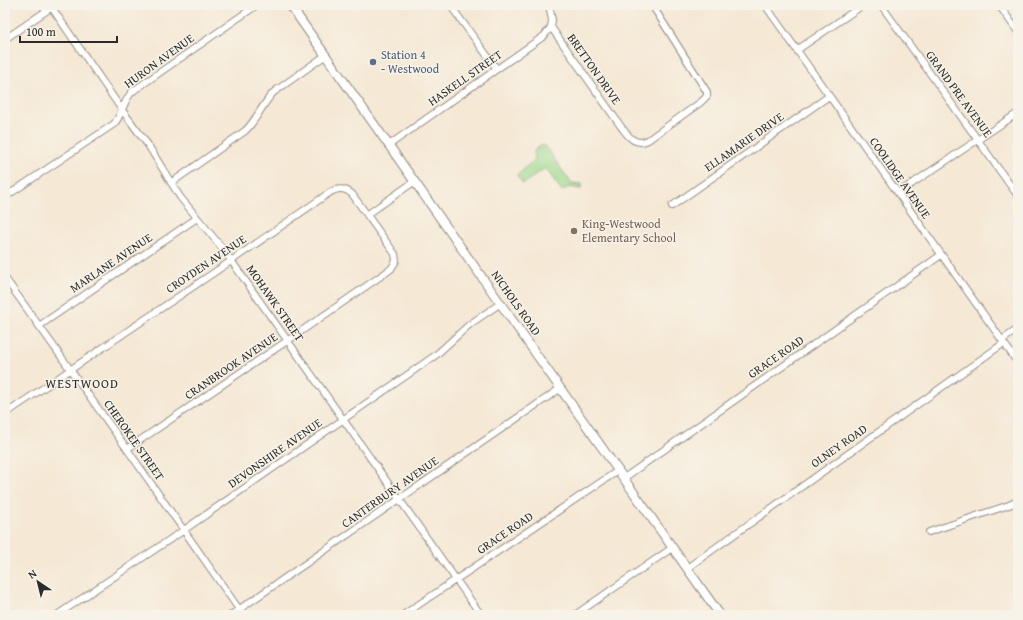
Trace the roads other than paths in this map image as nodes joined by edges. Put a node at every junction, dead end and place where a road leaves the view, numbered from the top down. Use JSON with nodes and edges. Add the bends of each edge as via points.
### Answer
{"nodes":[{"id":1,"x":257,"y":5,"type":"edge"},
{"id":2,"x":290,"y":5,"type":"edge"},
{"id":3,"x":450,"y":5,"type":"edge"},
{"id":4,"x":549,"y":5,"type":"edge"},
{"id":5,"x":652,"y":5,"type":"edge"},
{"id":6,"x":765,"y":5,"type":"edge"},
{"id":7,"x":863,"y":5,"type":"edge"},
{"id":8,"x":881,"y":5,"type":"edge"},
{"id":9,"x":999,"y":5,"type":"edge"},
{"id":10,"x":52,"y":6,"type":"edge"},
{"id":11,"x":551,"y":27,"type":"junction"},
{"id":12,"x":1018,"y":32,"type":"edge"},
{"id":13,"x":5,"y":40,"type":"edge"},
{"id":14,"x":797,"y":50,"type":"junction"},
{"id":15,"x":326,"y":55,"type":"junction"},
{"id":16,"x":496,"y":69,"type":"junction"},
{"id":17,"x":829,"y":96,"type":"junction"},
{"id":18,"x":122,"y":110,"type":"junction"},
{"id":19,"x":1018,"y":113,"type":"edge"},
{"id":20,"x":977,"y":140,"type":"junction"},
{"id":21,"x":389,"y":145,"type":"junction"},
{"id":22,"x":415,"y":181,"type":"junction"},
{"id":23,"x":171,"y":183,"type":"junction"},
{"id":24,"x":898,"y":193,"type":"junction"},
{"id":25,"x":1018,"y":196,"type":"edge"},
{"id":26,"x":5,"y":197,"type":"edge"},
{"id":27,"x":672,"y":206,"type":"dead end"},
{"id":28,"x":368,"y":214,"type":"junction"},
{"id":29,"x":197,"y":218,"type":"junction"},
{"id":30,"x":941,"y":255,"type":"junction"},
{"id":31,"x":232,"y":261,"type":"junction"},
{"id":32,"x":5,"y":278,"type":"edge"},
{"id":33,"x":501,"y":304,"type":"junction"},
{"id":34,"x":39,"y":326,"type":"junction"},
{"id":35,"x":1018,"y":329,"type":"edge"},
{"id":36,"x":287,"y":341,"type":"junction"},
{"id":37,"x":1003,"y":342,"type":"junction"},
{"id":38,"x":1018,"y":363,"type":"edge"},
{"id":39,"x":70,"y":369,"type":"junction"},
{"id":40,"x":561,"y":388,"type":"junction"},
{"id":41,"x":5,"y":414,"type":"edge"},
{"id":42,"x":343,"y":419,"type":"junction"},
{"id":43,"x":127,"y":449,"type":"junction"},
{"id":44,"x":619,"y":470,"type":"junction"},
{"id":45,"x":624,"y":478,"type":"junction"},
{"id":46,"x":398,"y":500,"type":"junction"},
{"id":47,"x":1018,"y":501,"type":"edge"},
{"id":48,"x":184,"y":530,"type":"junction"},
{"id":49,"x":929,"y":532,"type":"dead end"},
{"id":50,"x":672,"y":548,"type":"junction"},
{"id":51,"x":686,"y":568,"type":"junction"},
{"id":52,"x":456,"y":579,"type":"junction"},
{"id":53,"x":241,"y":612,"type":"edge"},
{"id":54,"x":57,"y":615,"type":"edge"},
{"id":55,"x":231,"y":615,"type":"edge"},
{"id":56,"x":403,"y":615,"type":"edge"},
{"id":57,"x":481,"y":615,"type":"edge"},
{"id":58,"x":576,"y":615,"type":"edge"},
{"id":59,"x":720,"y":615,"type":"edge"}],
"edges":[{"from":1,"to":18,"type":"street","name":"HURON AVENUE","via":[[139,86],[126,99]]},
{"from":2,"to":15,"type":"street","name":"NICHOLS ROAD"},
{"from":3,"to":16,"type":"street"},
{"from":4,"to":11,"type":"street"},
{"from":5,"to":11,"type":"street","name":"BRETTON DRIVE","via":[[707,92],[707,96],[644,142],[634,141],[622,128]]},
{"from":6,"to":14,"type":"street","name":"COOLIDGE AVENUE"},
{"from":7,"to":14,"type":"street"},
{"from":8,"to":20,"type":"street","name":"GRAND PRE AVENUE"},
{"from":9,"to":12,"type":"street"},
{"from":10,"to":13,"type":"street"},
{"from":10,"to":18,"type":"street","name":"MOHAWK STREET"},
{"from":11,"to":16,"type":"street","name":"HASKELL STREET","via":[[544,36]]},
{"from":14,"to":17,"type":"street","name":"COOLIDGE AVENUE"},
{"from":15,"to":21,"type":"street","name":"NICHOLS ROAD"},
{"from":15,"to":23,"type":"street","via":[[274,92],[240,136]]},
{"from":16,"to":21,"type":"street","name":"HASKELL STREET"},
{"from":17,"to":24,"type":"street","name":"COOLIDGE AVENUE"},
{"from":17,"to":27,"type":"street","name":"ELLAMARIE DRIVE"},
{"from":18,"to":23,"type":"street","name":"MOHAWK STREET","via":[[148,145]]},
{"from":18,"to":26,"type":"street","name":"HURON AVENUE","via":[[114,124]]},
{"from":19,"to":20,"type":"street"},
{"from":20,"to":24,"type":"street"},
{"from":20,"to":25,"type":"street","name":"GRAND PRE AVENUE"},
{"from":21,"to":22,"type":"street","name":"NICHOLS ROAD"},
{"from":22,"to":28,"type":"street"},
{"from":22,"to":33,"type":"street","name":"NICHOLS ROAD"},
{"from":23,"to":29,"type":"street","name":"MOHAWK STREET"},
{"from":24,"to":30,"type":"street","name":"COOLIDGE AVENUE"},
{"from":28,"to":31,"type":"street","name":"CROYDEN AVENUE","via":[[348,191],[334,190]]},
{"from":28,"to":36,"type":"street","name":"CRANBROOK AVENUE","via":[[395,254],[394,265]]},
{"from":29,"to":31,"type":"street","name":"MOHAWK STREET"},
{"from":29,"to":34,"type":"street","name":"MARLANE AVENUE"},
{"from":30,"to":37,"type":"street","name":"COOLIDGE AVENUE"},
{"from":30,"to":45,"type":"street","name":"GRACE ROAD"},
{"from":31,"to":36,"type":"street","name":"MOHAWK STREET"},
{"from":31,"to":39,"type":"street","name":"CROYDEN AVENUE"},
{"from":32,"to":34,"type":"street","name":"CHEROKEE STREET"},
{"from":33,"to":40,"type":"street","name":"NICHOLS ROAD"},
{"from":33,"to":42,"type":"street","name":"DEVONSHIRE AVENUE","via":[[470,324],[436,355]]},
{"from":34,"to":39,"type":"street","name":"CHEROKEE STREET"},
{"from":35,"to":37,"type":"street","name":"OLNEY ROAD"},
{"from":36,"to":42,"type":"street","name":"MOHAWK STREET"},
{"from":36,"to":43,"type":"street","name":"CRANBROOK AVENUE"},
{"from":37,"to":38,"type":"street","name":"COOLIDGE AVENUE"},
{"from":37,"to":51,"type":"street","name":"OLNEY ROAD"},
{"from":39,"to":41,"type":"street","name":"CROYDEN AVENUE"},
{"from":39,"to":43,"type":"street","name":"CHEROKEE STREET"},
{"from":40,"to":44,"type":"street","name":"NICHOLS ROAD"},
{"from":40,"to":46,"type":"street","name":"CANTERBURY AVENUE"},
{"from":42,"to":46,"type":"street","name":"MOHAWK STREET"},
{"from":42,"to":48,"type":"street","name":"DEVONSHIRE AVENUE"},
{"from":43,"to":48,"type":"street","name":"CHEROKEE STREET"},
{"from":44,"to":45,"type":"street","name":"NICHOLS ROAD"},
{"from":44,"to":52,"type":"street","name":"GRACE ROAD"},
{"from":45,"to":50,"type":"street","name":"NICHOLS ROAD"},
{"from":46,"to":52,"type":"street","name":"MOHAWK STREET"},
{"from":46,"to":53,"type":"street","name":"CANTERBURY AVENUE"},
{"from":47,"to":49,"type":"street"},
{"from":48,"to":53,"type":"street","name":"CHEROKEE STREET"},
{"from":48,"to":54,"type":"street","name":"DEVONSHIRE AVENUE"},
{"from":50,"to":51,"type":"street","name":"NICHOLS ROAD"},
{"from":50,"to":58,"type":"street"},
{"from":51,"to":59,"type":"street","name":"NICHOLS ROAD"},
{"from":52,"to":56,"type":"street","name":"GRACE ROAD"},
{"from":52,"to":57,"type":"street","name":"MOHAWK STREET"},
{"from":53,"to":55,"type":"street","name":"CANTERBURY AVENUE"}]}
